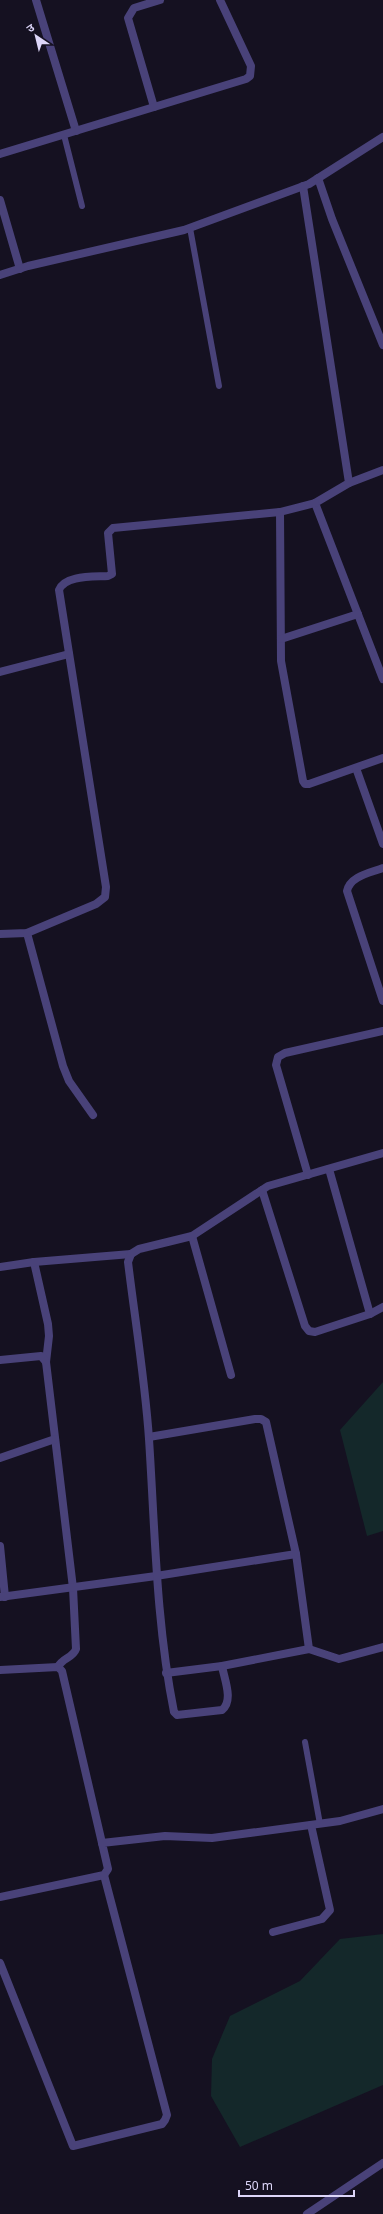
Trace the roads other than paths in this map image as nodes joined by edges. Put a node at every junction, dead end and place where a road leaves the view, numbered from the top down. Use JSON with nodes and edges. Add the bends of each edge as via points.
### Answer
{"nodes":[{"id":1,"x":36,"y":0,"type":"edge"},
{"id":2,"x":160,"y":0,"type":"edge"},
{"id":3,"x":220,"y":0,"type":"edge"},
{"id":4,"x":154,"y":108,"type":"junction"},
{"id":5,"x":76,"y":131,"type":"junction"},
{"id":6,"x":64,"y":135,"type":"junction"},
{"id":7,"x":383,"y":137,"type":"edge"},
{"id":8,"x":0,"y":154,"type":"edge"},
{"id":9,"x":318,"y":178,"type":"junction"},
{"id":10,"x":303,"y":186,"type":"junction"},
{"id":11,"x":0,"y":200,"type":"edge"},
{"id":12,"x":82,"y":206,"type":"dead end"},
{"id":13,"x":190,"y":228,"type":"junction"},
{"id":14,"x":20,"y":269,"type":"junction"},
{"id":15,"x":0,"y":275,"type":"edge"},
{"id":16,"x":383,"y":345,"type":"edge"},
{"id":17,"x":219,"y":386,"type":"dead end"},
{"id":18,"x":383,"y":470,"type":"edge"},
{"id":19,"x":349,"y":483,"type":"junction"},
{"id":20,"x":315,"y":503,"type":"junction"},
{"id":21,"x":280,"y":512,"type":"junction"},
{"id":22,"x":358,"y":614,"type":"junction"},
{"id":23,"x":281,"y":639,"type":"junction"},
{"id":24,"x":69,"y":654,"type":"junction"},
{"id":25,"x":0,"y":672,"type":"edge"},
{"id":26,"x":383,"y":679,"type":"edge"},
{"id":27,"x":383,"y":758,"type":"edge"},
{"id":28,"x":356,"y":768,"type":"junction"},
{"id":29,"x":383,"y":844,"type":"edge"},
{"id":30,"x":383,"y":868,"type":"edge"},
{"id":31,"x":27,"y":933,"type":"junction"},
{"id":32,"x":0,"y":934,"type":"edge"},
{"id":33,"x":383,"y":1000,"type":"edge"},
{"id":34,"x":383,"y":1030,"type":"edge"},
{"id":35,"x":93,"y":1115,"type":"dead end"},
{"id":36,"x":383,"y":1153,"type":"edge"},
{"id":37,"x":328,"y":1169,"type":"junction"},
{"id":38,"x":308,"y":1174,"type":"junction"},
{"id":39,"x":262,"y":1190,"type":"junction"},
{"id":40,"x":192,"y":1236,"type":"junction"},
{"id":41,"x":131,"y":1254,"type":"junction"},
{"id":42,"x":34,"y":1262,"type":"junction"},
{"id":43,"x":0,"y":1268,"type":"edge"},
{"id":44,"x":383,"y":1307,"type":"edge"},
{"id":45,"x":370,"y":1314,"type":"junction"},
{"id":46,"x":0,"y":1360,"type":"edge"},
{"id":47,"x":46,"y":1362,"type":"junction"},
{"id":48,"x":231,"y":1375,"type":"dead end"},
{"id":49,"x":149,"y":1437,"type":"junction"},
{"id":50,"x":55,"y":1439,"type":"junction"},
{"id":51,"x":0,"y":1458,"type":"edge"},
{"id":52,"x":0,"y":1546,"type":"edge"},
{"id":53,"x":296,"y":1554,"type":"junction"},
{"id":54,"x":156,"y":1576,"type":"junction"},
{"id":55,"x":73,"y":1588,"type":"junction"},
{"id":56,"x":3,"y":1597,"type":"edge"},
{"id":57,"x":383,"y":1647,"type":"edge"},
{"id":58,"x":309,"y":1649,"type":"junction"},
{"id":59,"x":222,"y":1666,"type":"junction"},
{"id":60,"x":58,"y":1667,"type":"junction"},
{"id":61,"x":0,"y":1670,"type":"edge"},
{"id":62,"x":166,"y":1673,"type":"junction"},
{"id":63,"x":305,"y":1742,"type":"dead end"},
{"id":64,"x":383,"y":1809,"type":"edge"},
{"id":65,"x":320,"y":1824,"type":"junction"},
{"id":66,"x":311,"y":1825,"type":"junction"},
{"id":67,"x":102,"y":1843,"type":"junction"},
{"id":68,"x":104,"y":1875,"type":"junction"},
{"id":69,"x":0,"y":1897,"type":"edge"},
{"id":70,"x":273,"y":1932,"type":"dead end"},
{"id":71,"x":0,"y":1963,"type":"edge"},
{"id":72,"x":383,"y":2164,"type":"edge"},
{"id":73,"x":308,"y":2214,"type":"edge"}],
"edges":[{"from":1,"to":5,"type":"street"},
{"from":2,"to":4,"type":"street","via":[[134,8],[128,18]]},
{"from":3,"to":4,"type":"street","via":[[251,66],[250,76]]},
{"from":4,"to":5,"type":"street"},
{"from":5,"to":6,"type":"street"},
{"from":6,"to":8,"type":"street"},
{"from":6,"to":12,"type":"lane"},
{"from":7,"to":9,"type":"street"},
{"from":9,"to":10,"type":"street"},
{"from":9,"to":16,"type":"street"},
{"from":10,"to":13,"type":"street"},
{"from":10,"to":19,"type":"street"},
{"from":11,"to":14,"type":"street"},
{"from":13,"to":14,"type":"street"},
{"from":13,"to":17,"type":"lane"},
{"from":14,"to":15,"type":"street"},
{"from":18,"to":19,"type":"street"},
{"from":19,"to":20,"type":"street"},
{"from":20,"to":21,"type":"street"},
{"from":20,"to":22,"type":"street"},
{"from":21,"to":23,"type":"street"},
{"from":21,"to":24,"type":"street","via":[[113,528],[108,533],[112,574],[68,580],[61,584],[59,590]]},
{"from":22,"to":23,"type":"street"},
{"from":22,"to":26,"type":"street"},
{"from":23,"to":28,"type":"street","via":[[281,661],[303,781],[309,784]]},
{"from":24,"to":25,"type":"street"},
{"from":24,"to":31,"type":"street","via":[[106,887],[105,897],[96,904]]},
{"from":27,"to":28,"type":"street"},
{"from":28,"to":29,"type":"street"},
{"from":30,"to":33,"type":"street","via":[[354,879],[348,884],[347,891]]},
{"from":31,"to":32,"type":"street"},
{"from":31,"to":35,"type":"street","via":[[63,1066],[69,1081]]},
{"from":34,"to":38,"type":"street","via":[[278,1056],[276,1065]]},
{"from":36,"to":37,"type":"street"},
{"from":37,"to":38,"type":"street"},
{"from":37,"to":45,"type":"street"},
{"from":38,"to":39,"type":"street"},
{"from":39,"to":40,"type":"street"},
{"from":39,"to":45,"type":"street","via":[[305,1326],[309,1331],[315,1332]]},
{"from":40,"to":41,"type":"street","via":[[139,1249]]},
{"from":40,"to":48,"type":"street"},
{"from":41,"to":42,"type":"street"},
{"from":41,"to":49,"type":"street","via":[[128,1262]]},
{"from":42,"to":43,"type":"street"},
{"from":42,"to":47,"type":"street","via":[[48,1324]]},
{"from":44,"to":45,"type":"street"},
{"from":46,"to":47,"type":"street","via":[[41,1356]]},
{"from":47,"to":50,"type":"street"},
{"from":49,"to":53,"type":"street","via":[[255,1418],[266,1422]]},
{"from":49,"to":54,"type":"street"},
{"from":50,"to":51,"type":"street"},
{"from":50,"to":55,"type":"street"},
{"from":52,"to":56,"type":"street"},
{"from":53,"to":54,"type":"street"},
{"from":53,"to":58,"type":"street"},
{"from":54,"to":55,"type":"street"},
{"from":54,"to":62,"type":"street"},
{"from":55,"to":56,"type":"street"},
{"from":55,"to":60,"type":"street","via":[[76,1648]]},
{"from":57,"to":58,"type":"street","via":[[338,1659]]},
{"from":58,"to":59,"type":"street"},
{"from":59,"to":62,"type":"street"},
{"from":59,"to":62,"type":"street","via":[[229,1701],[222,1710],[177,1715],[174,1712]]},
{"from":60,"to":61,"type":"street"},
{"from":60,"to":67,"type":"street","via":[[62,1672]]},
{"from":63,"to":65,"type":"lane"},
{"from":64,"to":65,"type":"street"},
{"from":65,"to":66,"type":"street"},
{"from":66,"to":67,"type":"street","via":[[212,1838],[164,1836]]},
{"from":66,"to":70,"type":"street","via":[[330,1910],[322,1919]]},
{"from":67,"to":68,"type":"street","via":[[108,1869]]},
{"from":68,"to":69,"type":"street"},
{"from":68,"to":71,"type":"street","via":[[167,2115],[162,2124],[73,2146]]},
{"from":72,"to":73,"type":"street"}]}
